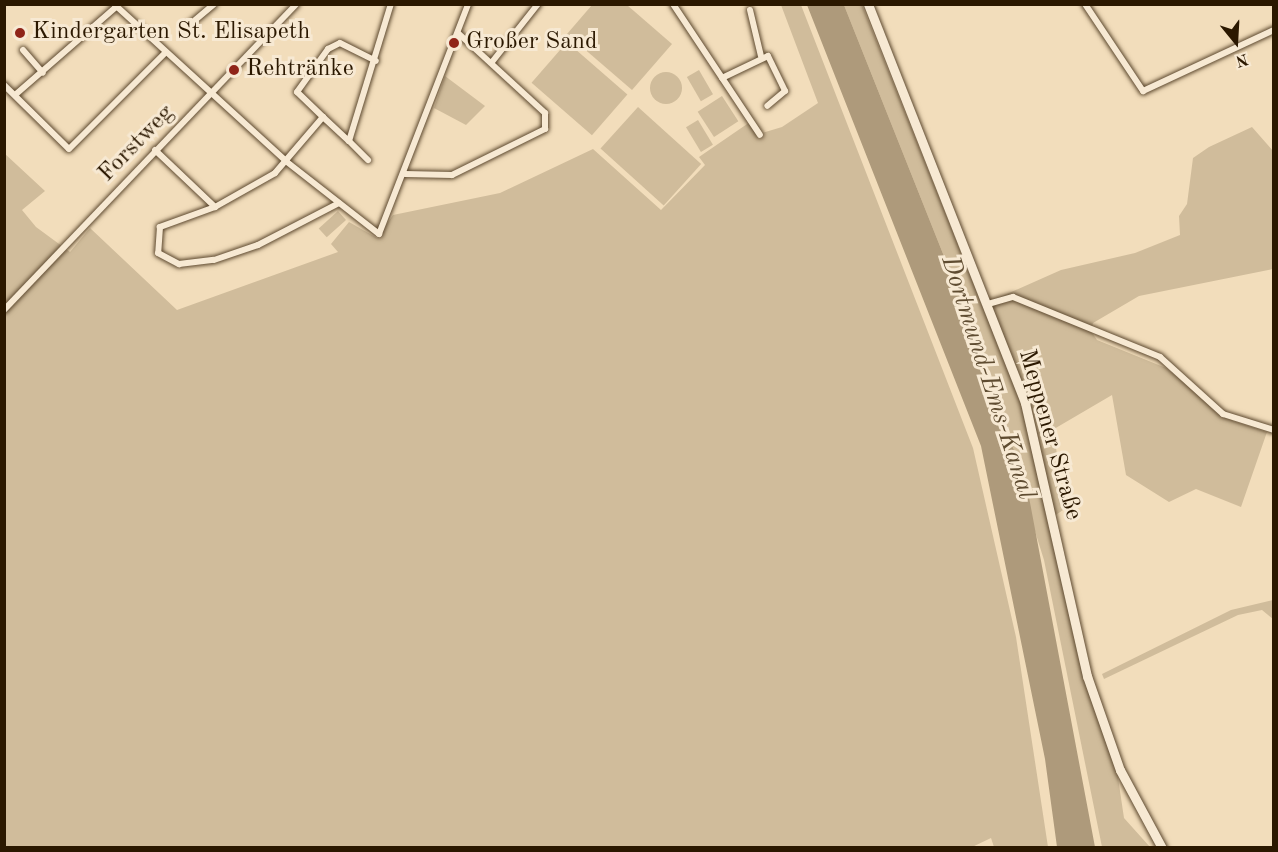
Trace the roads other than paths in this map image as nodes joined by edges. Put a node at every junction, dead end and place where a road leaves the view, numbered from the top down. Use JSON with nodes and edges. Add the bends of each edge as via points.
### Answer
{"nodes":[{"id":1,"x":214,"y":4,"type":"edge"},
{"id":2,"x":296,"y":4,"type":"edge"},
{"id":3,"x":391,"y":4,"type":"edge"},
{"id":4,"x":468,"y":4,"type":"edge"},
{"id":5,"x":538,"y":4,"type":"edge"},
{"id":6,"x":868,"y":4,"type":"edge"},
{"id":7,"x":1085,"y":4,"type":"edge"},
{"id":8,"x":115,"y":6,"type":"edge"},
{"id":9,"x":677,"y":6,"type":"edge"},
{"id":10,"x":750,"y":10,"type":"dead end"},
{"id":11,"x":188,"y":26,"type":"dead end"},
{"id":12,"x":1274,"y":30,"type":"edge"},
{"id":13,"x":458,"y":33,"type":"junction"},
{"id":14,"x":23,"y":50,"type":"dead end"},
{"id":15,"x":166,"y":52,"type":"junction"},
{"id":16,"x":760,"y":56,"type":"junction"},
{"id":17,"x":376,"y":61,"type":"junction"},
{"id":18,"x":492,"y":62,"type":"junction"},
{"id":19,"x":43,"y":73,"type":"junction"},
{"id":20,"x":722,"y":78,"type":"junction"},
{"id":21,"x":4,"y":85,"type":"edge"},
{"id":22,"x":213,"y":91,"type":"junction"},
{"id":23,"x":15,"y":95,"type":"junction"},
{"id":24,"x":767,"y":105,"type":"dead end"},
{"id":25,"x":323,"y":117,"type":"junction"},
{"id":26,"x":760,"y":135,"type":"dead end"},
{"id":27,"x":349,"y":141,"type":"junction"},
{"id":28,"x":155,"y":150,"type":"junction"},
{"id":29,"x":368,"y":160,"type":"dead end"},
{"id":30,"x":287,"y":162,"type":"junction"},
{"id":31,"x":405,"y":174,"type":"junction"},
{"id":32,"x":339,"y":203,"type":"junction"},
{"id":33,"x":215,"y":207,"type":"junction"},
{"id":34,"x":988,"y":304,"type":"junction"},
{"id":35,"x":4,"y":310,"type":"edge"},
{"id":36,"x":1274,"y":430,"type":"edge"},
{"id":37,"x":1162,"y":848,"type":"edge"}],
"edges":[{"from":1,"to":11,"type":"street"},
{"from":2,"to":22,"type":"street","name":"Forstweg"},
{"from":3,"to":17,"type":"street"},
{"from":4,"to":13,"type":"street"},
{"from":5,"to":18,"type":"street"},
{"from":6,"to":34,"type":"main road","name":"Meppener Straße"},
{"from":7,"to":12,"type":"street","via":[[1143,91]]},
{"from":8,"to":15,"type":"street"},
{"from":8,"to":19,"type":"street"},
{"from":9,"to":20,"type":"street"},
{"from":10,"to":16,"type":"street"},
{"from":13,"to":18,"type":"street"},
{"from":13,"to":31,"type":"street"},
{"from":14,"to":19,"type":"street"},
{"from":15,"to":22,"type":"street"},
{"from":15,"to":23,"type":"street","via":[[69,149]]},
{"from":16,"to":20,"type":"street"},
{"from":16,"to":24,"type":"street","via":[[773,60],[785,91]]},
{"from":17,"to":25,"type":"street","via":[[340,43],[328,49],[297,92]]},
{"from":17,"to":27,"type":"street"},
{"from":18,"to":31,"type":"street","via":[[545,113],[545,129],[452,175]]},
{"from":19,"to":23,"type":"street"},
{"from":20,"to":26,"type":"street"},
{"from":21,"to":23,"type":"street"},
{"from":22,"to":28,"type":"street","name":"Forstweg"},
{"from":22,"to":30,"type":"street"},
{"from":25,"to":27,"type":"street"},
{"from":25,"to":30,"type":"street"},
{"from":27,"to":29,"type":"street"},
{"from":28,"to":33,"type":"street"},
{"from":28,"to":35,"type":"street","name":"Forstweg"},
{"from":30,"to":32,"type":"street"},
{"from":30,"to":33,"type":"street"},
{"from":31,"to":32,"type":"street","via":[[379,234]]},
{"from":32,"to":33,"type":"street","via":[[258,245],[214,260],[179,264],[158,253],[155,234],[160,227]]},
{"from":34,"to":36,"type":"street","via":[[1013,297],[1160,357],[1223,414]]},
{"from":34,"to":37,"type":"main road","name":"Meppener Straße","via":[[1044,474],[1090,686],[1120,770]]}]}
